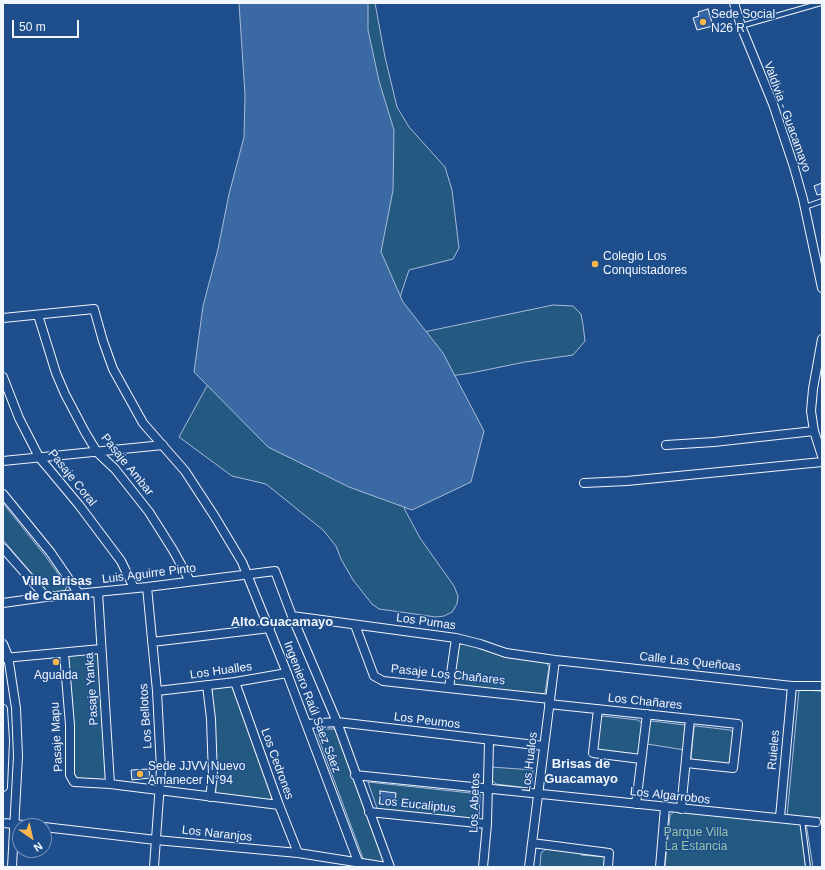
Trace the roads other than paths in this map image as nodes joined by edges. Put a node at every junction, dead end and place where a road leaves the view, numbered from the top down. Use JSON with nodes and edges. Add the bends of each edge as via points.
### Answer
{"nodes":[{"id":1,"x":734,"y":3,"type":"edge"},
{"id":2,"x":821,"y":3,"type":"edge"},
{"id":3,"x":741,"y":26,"type":"junction"},
{"id":4,"x":822,"y":201,"type":"edge"},
{"id":5,"x":805,"y":207,"type":"junction"},
{"id":6,"x":822,"y":288,"type":"edge"},
{"id":7,"x":38,"y":315,"type":"junction"},
{"id":8,"x":3,"y":318,"type":"edge"},
{"id":9,"x":822,"y":341,"type":"edge"},
{"id":10,"x":3,"y":377,"type":"edge"},
{"id":11,"x":814,"y":431,"type":"junction"},
{"id":12,"x":666,"y":445,"type":"dead end"},
{"id":13,"x":163,"y":446,"type":"junction"},
{"id":14,"x":97,"y":452,"type":"junction"},
{"id":15,"x":822,"y":456,"type":"edge"},
{"id":16,"x":39,"y":457,"type":"junction"},
{"id":17,"x":3,"y":461,"type":"edge"},
{"id":18,"x":822,"y":462,"type":"edge"},
{"id":19,"x":584,"y":483,"type":"dead end"},
{"id":20,"x":3,"y":494,"type":"edge"},
{"id":21,"x":3,"y":548,"type":"edge"},
{"id":22,"x":275,"y":571,"type":"joint"},
{"id":23,"x":247,"y":574,"type":"junction"},
{"id":24,"x":190,"y":581,"type":"junction"},
{"id":25,"x":147,"y":587,"type":"junction"},
{"id":26,"x":134,"y":588,"type":"junction"},
{"id":27,"x":98,"y":592,"type":"junction"},
{"id":28,"x":79,"y":594,"type":"junction"},
{"id":29,"x":46,"y":597,"type":"junction"},
{"id":30,"x":3,"y":603,"type":"edge"},
{"id":31,"x":292,"y":616,"type":"junction"},
{"id":32,"x":355,"y":625,"type":"junction"},
{"id":33,"x":270,"y":628,"type":"junction"},
{"id":34,"x":456,"y":638,"type":"junction"},
{"id":35,"x":152,"y":642,"type":"junction"},
{"id":36,"x":3,"y":644,"type":"edge"},
{"id":37,"x":101,"y":649,"type":"junction"},
{"id":38,"x":64,"y":653,"type":"junction"},
{"id":39,"x":6,"y":657,"type":"edge"},
{"id":40,"x":555,"y":660,"type":"junction"},
{"id":41,"x":287,"y":673,"type":"junction"},
{"id":42,"x":235,"y":682,"type":"junction"},
{"id":43,"x":208,"y":685,"type":"junction"},
{"id":44,"x":792,"y":686,"type":"junction"},
{"id":45,"x":822,"y":686,"type":"edge"},
{"id":46,"x":448,"y":688,"type":"junction"},
{"id":47,"x":157,"y":692,"type":"junction"},
{"id":48,"x":550,"y":701,"type":"junction"},
{"id":49,"x":3,"y":709,"type":"edge"},
{"id":50,"x":598,"y":709,"type":"junction"},
{"id":51,"x":647,"y":714,"type":"junction"},
{"id":52,"x":690,"y":718,"type":"junction"},
{"id":53,"x":337,"y":722,"type":"junction"},
{"id":54,"x":306,"y":724,"type":"junction"},
{"id":55,"x":489,"y":741,"type":"junction"},
{"id":56,"x":544,"y":746,"type":"junction"},
{"id":57,"x":641,"y":759,"type":"junction"},
{"id":58,"x":686,"y":763,"type":"junction"},
{"id":59,"x":3,"y":768,"type":"edge"},
{"id":60,"x":355,"y":775,"type":"junction"},
{"id":61,"x":110,"y":784,"type":"junction"},
{"id":62,"x":3,"y":788,"type":"edge"},
{"id":63,"x":488,"y":789,"type":"junction"},
{"id":64,"x":159,"y":791,"type":"junction"},
{"id":65,"x":538,"y":794,"type":"junction"},
{"id":66,"x":210,"y":797,"type":"junction"},
{"id":67,"x":636,"y":804,"type":"junction"},
{"id":68,"x":279,"y":805,"type":"junction"},
{"id":69,"x":665,"y":807,"type":"junction"},
{"id":70,"x":681,"y":809,"type":"junction"},
{"id":71,"x":369,"y":812,"type":"junction"},
{"id":72,"x":780,"y":817,"type":"junction"},
{"id":73,"x":14,"y":818,"type":"edge"},
{"id":74,"x":802,"y":820,"type":"junction"},
{"id":75,"x":816,"y":822,"type":"dead end"},
{"id":76,"x":487,"y":824,"type":"junction"},
{"id":77,"x":52,"y":828,"type":"edge"},
{"id":78,"x":156,"y":840,"type":"junction"},
{"id":79,"x":532,"y":843,"type":"junction"},
{"id":80,"x":298,"y":854,"type":"junction"},
{"id":81,"x":360,"y":865,"type":"edge"},
{"id":82,"x":154,"y":867,"type":"edge"},
{"id":83,"x":389,"y":867,"type":"edge"},
{"id":84,"x":483,"y":867,"type":"edge"},
{"id":85,"x":530,"y":867,"type":"edge"},
{"id":86,"x":608,"y":867,"type":"edge"},
{"id":87,"x":660,"y":867,"type":"edge"},
{"id":88,"x":808,"y":867,"type":"edge"}],
"edges":[{"from":1,"to":3,"type":"street","name":"Valdivia - Guacamayo"},
{"from":2,"to":3,"type":"lane"},
{"from":3,"to":5,"type":"street","name":"Valdivia - Guacamayo","via":[[784,135]]},
{"from":4,"to":5,"type":"lane"},
{"from":5,"to":6,"type":"street","name":"Valdivia - Guacamayo"},
{"from":7,"to":8,"type":"street"},
{"from":7,"to":13,"type":"street","name":"Ingeniero Raúl Sáez Sáez","via":[[94,310],[113,369],[143,423]]},
{"from":7,"to":14,"type":"street","name":"Pasaje Ambar","via":[[48,352],[62,387]]},
{"from":9,"to":11,"type":"street","via":[[811,411]]},
{"from":10,"to":16,"type":"street","name":"Pasaje Coral","via":[[19,418]]},
{"from":11,"to":12,"type":"street"},
{"from":11,"to":15,"type":"street"},
{"from":13,"to":14,"type":"street"},
{"from":13,"to":23,"type":"street","name":"Ingeniero Raúl Sáez Sáez","via":[[189,477]]},
{"from":14,"to":16,"type":"street"},
{"from":14,"to":24,"type":"street","name":"Pasaje Ambar","via":[[115,469],[149,512]]},
{"from":16,"to":17,"type":"street"},
{"from":16,"to":26,"type":"street","name":"Pasaje Coral","via":[[121,561]]},
{"from":18,"to":19,"type":"street"},
{"from":20,"to":28,"type":"street","via":[[51,553]]},
{"from":21,"to":29,"type":"street"},
{"from":22,"to":23,"type":"street","name":"Luis Aguirre Pinto"},
{"from":22,"to":31,"type":"street","name":"Ingeniero Raúl Sáez Sáez"},
{"from":23,"to":24,"type":"street","name":"Luis Aguirre Pinto"},
{"from":23,"to":33,"type":"street","name":"Ingeniero Raúl Sáez Sáez"},
{"from":24,"to":25,"type":"street","name":"Luis Aguirre Pinto"},
{"from":25,"to":26,"type":"street","name":"Luis Aguirre Pinto"},
{"from":25,"to":35,"type":"street","name":"Los Bellotos"},
{"from":26,"to":27,"type":"street","name":"Luis Aguirre Pinto"},
{"from":27,"to":28,"type":"street","name":"Luis Aguirre Pinto"},
{"from":27,"to":37,"type":"street","name":"Pasaje Yanka"},
{"from":28,"to":29,"type":"street","name":"Luis Aguirre Pinto"},
{"from":29,"to":30,"type":"street","name":"Luis Aguirre Pinto"},
{"from":31,"to":32,"type":"street","name":"Los Pumas"},
{"from":31,"to":53,"type":"street","name":"Ingeniero Raúl Sáez Sáez"},
{"from":32,"to":34,"type":"street","name":"Los Pumas"},
{"from":32,"to":46,"type":"street","name":"Pasaje Los Chañares","via":[[374,676],[383,680]]},
{"from":33,"to":35,"type":"street"},
{"from":33,"to":41,"type":"street","name":"Ingeniero Raúl Sáez Sáez"},
{"from":34,"to":40,"type":"street","name":"Los Pumas","via":[[506,653]]},
{"from":34,"to":46,"type":"street"},
{"from":35,"to":47,"type":"street","name":"Los Bellotos"},
{"from":36,"to":39,"type":"street"},
{"from":37,"to":38,"type":"street"},
{"from":37,"to":61,"type":"street","name":"Pasaje Yanka"},
{"from":38,"to":39,"type":"street"},
{"from":38,"to":61,"type":"street","name":"Pasaje Mapu","via":[[70,725],[70,775],[74,782]]},
{"from":39,"to":73,"type":"street","via":[[16,708],[18,756]]},
{"from":40,"to":44,"type":"street","name":"Calle Las Queñoas"},
{"from":40,"to":48,"type":"street","name":"Los Hualos"},
{"from":41,"to":42,"type":"street","name":"Los Hualles"},
{"from":41,"to":54,"type":"street","name":"Ingeniero Raúl Sáez Sáez"},
{"from":42,"to":43,"type":"street","name":"Los Hualles"},
{"from":42,"to":68,"type":"street","name":"Los Cedrones"},
{"from":43,"to":47,"type":"street","name":"Los Hualles"},
{"from":43,"to":66,"type":"street","via":[[213,776]]},
{"from":44,"to":45,"type":"street","name":"Calle Las Queñoas"},
{"from":44,"to":72,"type":"street","name":"Ruieles"},
{"from":46,"to":48,"type":"street","name":"Pasaje Los Chañares"},
{"from":47,"to":64,"type":"street","name":"Los Bellotos","via":[[161,769]]},
{"from":48,"to":50,"type":"street","name":"Los Chañares"},
{"from":48,"to":56,"type":"street","name":"Los Hualos"},
{"from":49,"to":59,"type":"street"},
{"from":50,"to":51,"type":"street","name":"Los Chañares"},
{"from":50,"to":57,"type":"street","via":[[593,753]]},
{"from":51,"to":52,"type":"street","name":"Los Chañares"},
{"from":51,"to":57,"type":"street"},
{"from":52,"to":58,"type":"street"},
{"from":52,"to":58,"type":"street","name":"Los Chañares","via":[[738,724],[733,768]]},
{"from":53,"to":54,"type":"street","name":"Los Peumos"},
{"from":53,"to":55,"type":"street","name":"Los Peumos"},
{"from":53,"to":60,"type":"street","name":"Ingeniero Raúl Sáez Sáez"},
{"from":54,"to":81,"type":"street","name":"Ingeniero Raúl Sáez Sáez"},
{"from":55,"to":56,"type":"street","name":"Los Peumos"},
{"from":55,"to":63,"type":"street","name":"Los Abetos"},
{"from":56,"to":65,"type":"street","name":"Los Hualos"},
{"from":57,"to":67,"type":"street"},
{"from":58,"to":70,"type":"street"},
{"from":59,"to":62,"type":"street"},
{"from":60,"to":63,"type":"street","name":"Los Algarrobos"},
{"from":60,"to":71,"type":"street","name":"Ingeniero Raúl Sáez Sáez"},
{"from":61,"to":64,"type":"street","name":"Pasaje Mapu"},
{"from":63,"to":65,"type":"street","name":"Los Algarrobos"},
{"from":63,"to":76,"type":"street","name":"Los Abetos"},
{"from":64,"to":66,"type":"street","name":"Pasaje Mapu"},
{"from":64,"to":78,"type":"street","name":"Los Bellotos"},
{"from":65,"to":67,"type":"street","name":"Los Algarrobos"},
{"from":65,"to":79,"type":"street","name":"Los Hualos"},
{"from":66,"to":68,"type":"street","name":"Pasaje Mapu"},
{"from":67,"to":69,"type":"street","name":"Los Algarrobos"},
{"from":68,"to":80,"type":"street","name":"Los Cedrones"},
{"from":69,"to":70,"type":"street","name":"Los Algarrobos"},
{"from":69,"to":87,"type":"street"},
{"from":70,"to":72,"type":"street","name":"Los Algarrobos"},
{"from":71,"to":76,"type":"street","name":"Los Eucaliptus"},
{"from":71,"to":83,"type":"street","name":"Ingeniero Raúl Sáez Sáez"},
{"from":72,"to":74,"type":"street","name":"Los Algarrobos"},
{"from":74,"to":75,"type":"street","name":"Los Algarrobos"},
{"from":74,"to":88,"type":"lane"},
{"from":76,"to":84,"type":"street","name":"Los Abetos"},
{"from":77,"to":78,"type":"street","name":"Los Naranjos"},
{"from":78,"to":80,"type":"street","name":"Los Naranjos"},
{"from":78,"to":82,"type":"street","name":"Los Bellotos"},
{"from":79,"to":85,"type":"street","name":"Los Hualos"},
{"from":79,"to":86,"type":"street","via":[[609,852]]},
{"from":80,"to":81,"type":"street","name":"Los Naranjos"},
{"from":81,"to":83,"type":"street","name":"Los Naranjos"}]}
